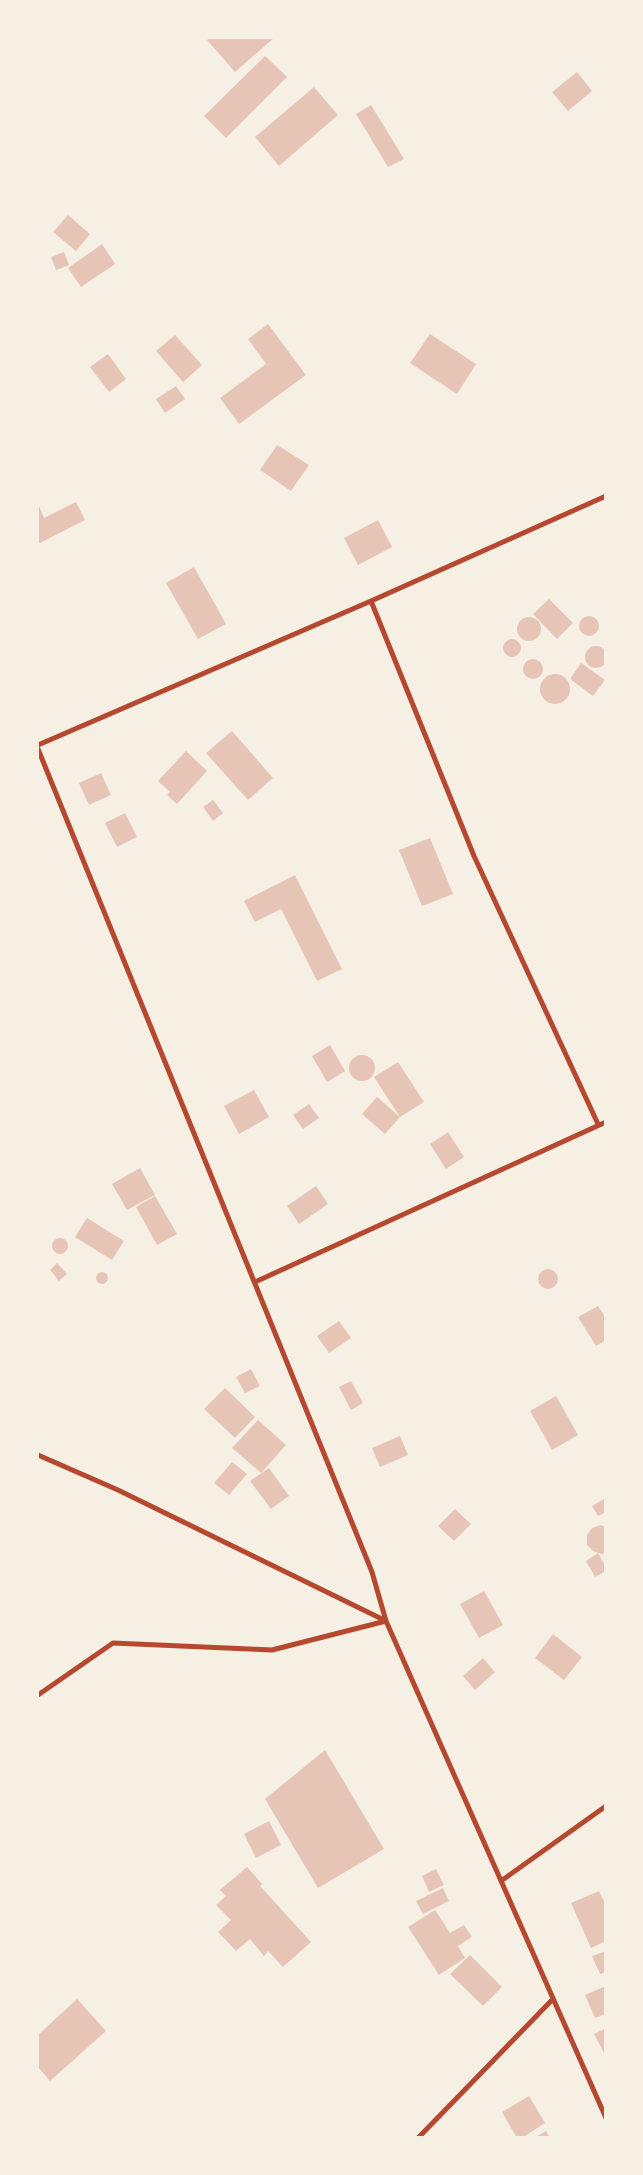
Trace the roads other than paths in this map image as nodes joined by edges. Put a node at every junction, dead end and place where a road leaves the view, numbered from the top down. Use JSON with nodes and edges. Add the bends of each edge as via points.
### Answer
{"nodes":[{"id":1,"x":606,"y":496,"type":"edge"},
{"id":2,"x":371,"y":601,"type":"junction"},
{"id":3,"x":38,"y":745,"type":"edge"},
{"id":4,"x":38,"y":749,"type":"edge"},
{"id":5,"x":606,"y":1122,"type":"edge"},
{"id":6,"x":598,"y":1124,"type":"junction"},
{"id":7,"x":255,"y":1282,"type":"junction"},
{"id":8,"x":38,"y":1456,"type":"edge"},
{"id":9,"x":386,"y":1621,"type":"junction"},
{"id":10,"x":38,"y":1695,"type":"edge"},
{"id":11,"x":606,"y":1806,"type":"edge"},
{"id":12,"x":501,"y":1881,"type":"junction"},
{"id":13,"x":552,"y":2000,"type":"junction"},
{"id":14,"x":606,"y":2118,"type":"edge"},
{"id":15,"x":418,"y":2138,"type":"edge"}],
"edges":[{"from":1,"to":2,"type":"street"},
{"from":2,"to":3,"type":"street"},
{"from":2,"to":6,"type":"street","via":[[474,856]]},
{"from":4,"to":7,"type":"street"},
{"from":5,"to":6,"type":"street"},
{"from":6,"to":7,"type":"street"},
{"from":7,"to":9,"type":"street","via":[[372,1572]]},
{"from":8,"to":9,"type":"street","via":[[118,1490]]},
{"from":9,"to":10,"type":"street","via":[[272,1650],[113,1643]]},
{"from":9,"to":12,"type":"street"},
{"from":11,"to":12,"type":"street"},
{"from":12,"to":13,"type":"street"},
{"from":13,"to":14,"type":"street"},
{"from":13,"to":15,"type":"street"}]}
